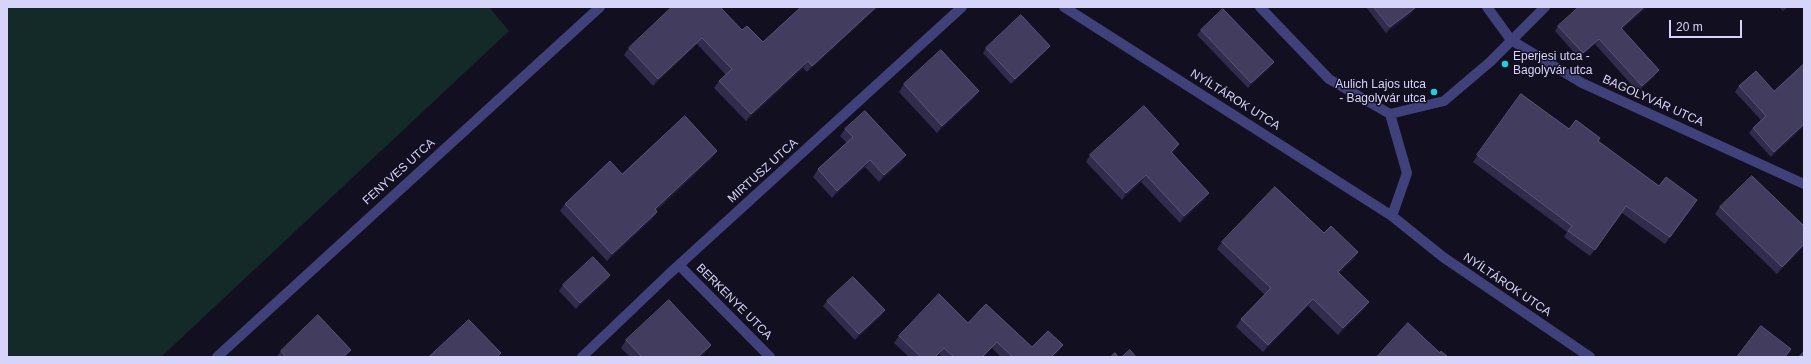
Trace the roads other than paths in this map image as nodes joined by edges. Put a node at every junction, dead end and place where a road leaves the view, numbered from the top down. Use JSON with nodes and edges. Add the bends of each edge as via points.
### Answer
{"nodes":[{"id":1,"x":600,"y":7,"type":"edge"},
{"id":2,"x":962,"y":7,"type":"edge"},
{"id":3,"x":1064,"y":7,"type":"edge"},
{"id":4,"x":1260,"y":7,"type":"edge"},
{"id":5,"x":1487,"y":7,"type":"edge"},
{"id":6,"x":1545,"y":7,"type":"edge"},
{"id":7,"x":1511,"y":40,"type":"junction"},
{"id":8,"x":1390,"y":114,"type":"junction"},
{"id":9,"x":1804,"y":184,"type":"edge"},
{"id":10,"x":1392,"y":216,"type":"junction"},
{"id":11,"x":679,"y":265,"type":"junction"},
{"id":12,"x":217,"y":357,"type":"edge"},
{"id":13,"x":582,"y":357,"type":"edge"},
{"id":14,"x":770,"y":357,"type":"edge"},
{"id":15,"x":1590,"y":357,"type":"edge"}],
"edges":[{"from":1,"to":12,"type":"street","name":"FENYVES UTCA"},
{"from":2,"to":11,"type":"street","name":"MIRTUSZ UTCA"},
{"from":3,"to":10,"type":"street","name":"NYÍLTÁROK UTCA"},
{"from":4,"to":8,"type":"street","via":[[1328,79]]},
{"from":5,"to":7,"type":"street","name":"BAGOLYVÁR UTCA"},
{"from":6,"to":7,"type":"street"},
{"from":7,"to":8,"type":"street","via":[[1490,62],[1444,101]]},
{"from":7,"to":9,"type":"street","name":"BAGOLYVÁR UTCA","via":[[1582,83]]},
{"from":8,"to":10,"type":"street","via":[[1407,173]]},
{"from":10,"to":15,"type":"street","name":"NYÍLTÁROK UTCA","via":[[1443,257]]},
{"from":11,"to":13,"type":"street","name":"MIRTUSZ UTCA"},
{"from":11,"to":14,"type":"street","name":"BERKENYE UTCA"}]}
